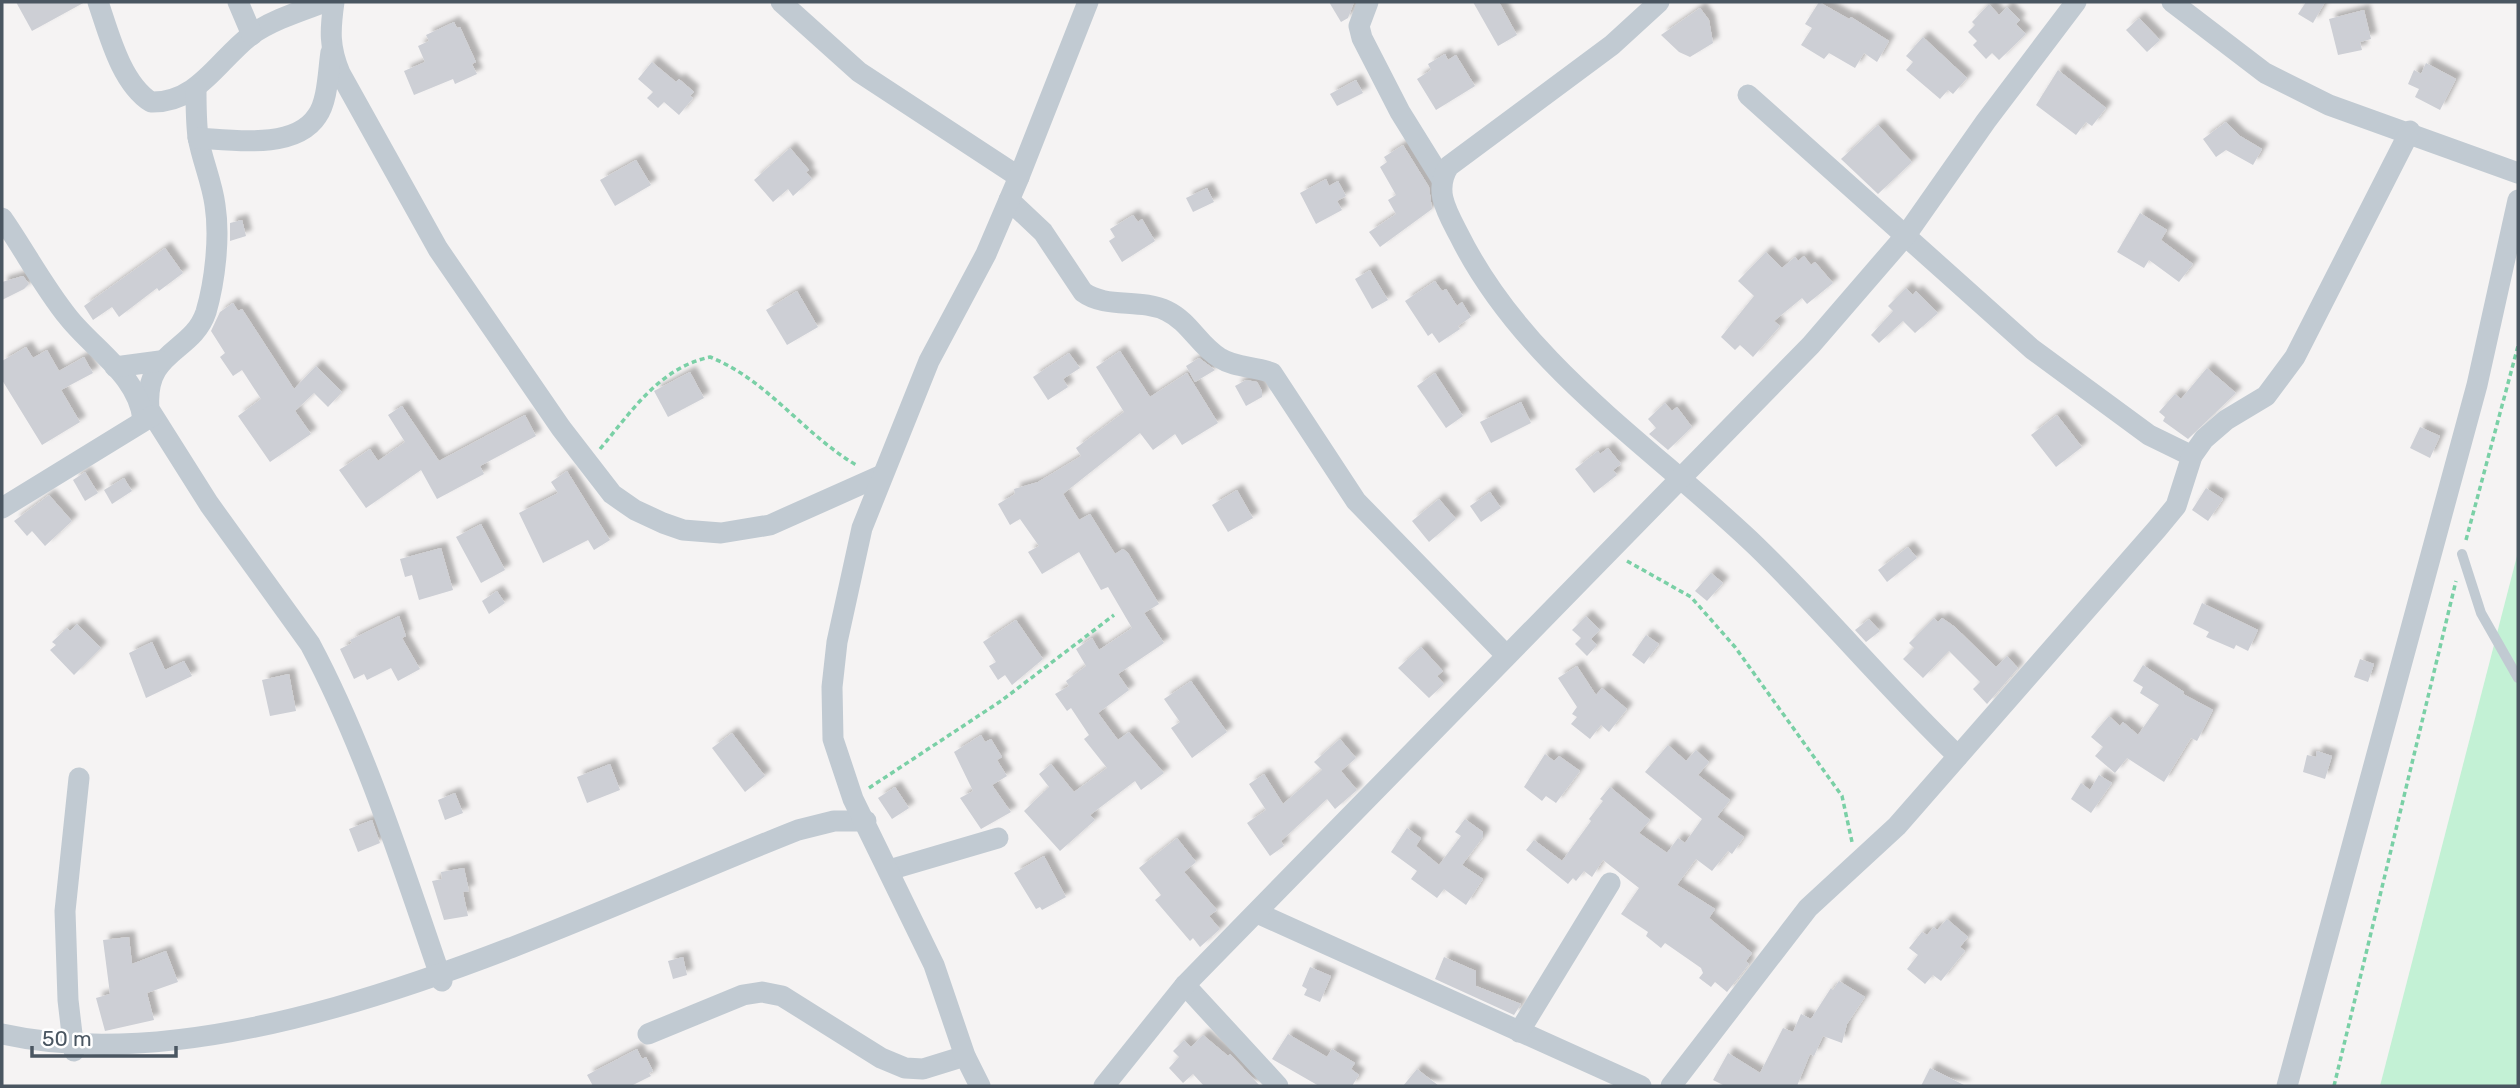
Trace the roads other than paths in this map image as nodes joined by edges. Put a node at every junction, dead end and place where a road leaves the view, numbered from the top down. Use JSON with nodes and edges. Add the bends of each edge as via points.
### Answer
{"nodes":[{"id":1,"x":98,"y":2,"type":"edge"},
{"id":2,"x":238,"y":2,"type":"edge"},
{"id":3,"x":325,"y":2,"type":"edge"},
{"id":4,"x":334,"y":2,"type":"edge"},
{"id":5,"x":780,"y":2,"type":"edge"},
{"id":6,"x":1088,"y":2,"type":"edge"},
{"id":7,"x":1368,"y":2,"type":"edge"},
{"id":8,"x":1660,"y":2,"type":"edge"},
{"id":9,"x":2076,"y":2,"type":"edge"},
{"id":10,"x":2172,"y":2,"type":"edge"},
{"id":11,"x":252,"y":35,"type":"junction"},
{"id":12,"x":331,"y":52,"type":"junction"},
{"id":13,"x":196,"y":89,"type":"junction"},
{"id":14,"x":1748,"y":95,"type":"dead end"},
{"id":15,"x":2410,"y":131,"type":"junction"},
{"id":16,"x":198,"y":138,"type":"junction"},
{"id":17,"x":2518,"y":173,"type":"edge"},
{"id":18,"x":1019,"y":177,"type":"junction"},
{"id":19,"x":1441,"y":178,"type":"junction"},
{"id":20,"x":1009,"y":200,"type":"junction"},
{"id":21,"x":2518,"y":200,"type":"edge"},
{"id":22,"x":2,"y":218,"type":"edge"},
{"id":23,"x":1906,"y":235,"type":"junction"},
{"id":24,"x":160,"y":361,"type":"junction"},
{"id":25,"x":115,"y":367,"type":"junction"},
{"id":26,"x":148,"y":419,"type":"junction"},
{"id":27,"x":2192,"y":456,"type":"junction"},
{"id":28,"x":882,"y":475,"type":"junction"},
{"id":29,"x":1681,"y":476,"type":"junction"},
{"id":30,"x":2,"y":508,"type":"edge"},
{"id":31,"x":2462,"y":554,"type":"road end"},
{"id":32,"x":1506,"y":655,"type":"junction"},
{"id":33,"x":2518,"y":678,"type":"edge"},
{"id":34,"x":1958,"y":756,"type":"junction"},
{"id":35,"x":79,"y":778,"type":"dead end"},
{"id":36,"x":866,"y":821,"type":"junction"},
{"id":37,"x":998,"y":838,"type":"dead end"},
{"id":38,"x":889,"y":870,"type":"junction"},
{"id":39,"x":1610,"y":883,"type":"dead end"},
{"id":40,"x":1258,"y":913,"type":"junction"},
{"id":41,"x":442,"y":981,"type":"junction"},
{"id":42,"x":1185,"y":985,"type":"junction"},
{"id":43,"x":1519,"y":1032,"type":"junction"},
{"id":44,"x":2,"y":1034,"type":"edge"},
{"id":45,"x":648,"y":1034,"type":"dead end"},
{"id":46,"x":74,"y":1051,"type":"junction"},
{"id":47,"x":965,"y":1056,"type":"junction"},
{"id":48,"x":980,"y":1086,"type":"edge"},
{"id":49,"x":1104,"y":1086,"type":"edge"},
{"id":50,"x":1278,"y":1086,"type":"edge"},
{"id":51,"x":1641,"y":1086,"type":"edge"},
{"id":52,"x":1671,"y":1086,"type":"edge"},
{"id":53,"x":2287,"y":1086,"type":"edge"}],
"edges":[{"from":1,"to":13,"type":"street","via":[[124,66],[145,98],[163,102]]},
{"from":2,"to":11,"type":"street"},
{"from":3,"to":11,"type":"street"},
{"from":4,"to":12,"type":"street"},
{"from":5,"to":18,"type":"street","via":[[859,72]]},
{"from":6,"to":18,"type":"street"},
{"from":7,"to":19,"type":"street","via":[[1359,26],[1362,38]]},
{"from":8,"to":19,"type":"street","via":[[1612,45],[1466,151]]},
{"from":9,"to":23,"type":"street"},
{"from":10,"to":15,"type":"street","via":[[2265,73],[2329,105]]},
{"from":11,"to":13,"type":"street"},
{"from":12,"to":16,"type":"street","via":[[317,117],[303,128],[270,142]]},
{"from":12,"to":28,"type":"street","via":[[438,249],[612,494],[635,510],[683,530],[721,533],[770,525]]},
{"from":13,"to":16,"type":"street"},
{"from":14,"to":23,"type":"street"},
{"from":15,"to":17,"type":"street"},
{"from":15,"to":27,"type":"street","via":[[2295,357],[2266,397],[2225,420]]},
{"from":16,"to":24,"type":"street","via":[[216,207],[209,295],[201,324]]},
{"from":18,"to":20,"type":"street"},
{"from":19,"to":29,"type":"street","via":[[1448,213],[1481,277],[1526,335],[1563,374]]},
{"from":20,"to":28,"type":"street","via":[[929,361]]},
{"from":20,"to":32,"type":"street","via":[[1043,232],[1091,299],[1133,301],[1167,311],[1193,330],[1217,357],[1272,373],[1356,501]]},
{"from":21,"to":53,"type":"street","via":[[2477,385]]},
{"from":22,"to":25,"type":"street","via":[[68,318]]},
{"from":23,"to":27,"type":"street","via":[[2032,349],[2150,435]]},
{"from":23,"to":29,"type":"street","via":[[1811,345]]},
{"from":24,"to":25,"type":"street"},
{"from":24,"to":26,"type":"street","via":[[149,391]]},
{"from":25,"to":26,"type":"street"},
{"from":26,"to":30,"type":"street"},
{"from":26,"to":41,"type":"street","via":[[324,669]]},
{"from":27,"to":34,"type":"street","via":[[2176,506]]},
{"from":28,"to":36,"type":"street","via":[[849,577],[832,687],[833,739],[853,799]]},
{"from":29,"to":32,"type":"street"},
{"from":29,"to":34,"type":"street","via":[[1756,546]]},
{"from":31,"to":33,"type":"lane","via":[[2481,613]]},
{"from":32,"to":40,"type":"street"},
{"from":34,"to":52,"type":"street","via":[[1897,826],[1808,908]]},
{"from":35,"to":46,"type":"street","via":[[65,912]]},
{"from":36,"to":38,"type":"street"},
{"from":36,"to":41,"type":"street","via":[[834,821],[798,830],[501,960]]},
{"from":37,"to":38,"type":"street"},
{"from":38,"to":47,"type":"street","via":[[934,964]]},
{"from":39,"to":43,"type":"street"},
{"from":40,"to":42,"type":"street"},
{"from":40,"to":43,"type":"street"},
{"from":41,"to":46,"type":"street","via":[[291,1030],[137,1055]]},
{"from":42,"to":49,"type":"street"},
{"from":42,"to":50,"type":"street"},
{"from":43,"to":51,"type":"street"},
{"from":44,"to":46,"type":"street"},
{"from":45,"to":47,"type":"street","via":[[743,995],[762,992],[782,996],[905,1068],[923,1069]]},
{"from":47,"to":48,"type":"street"}]}
